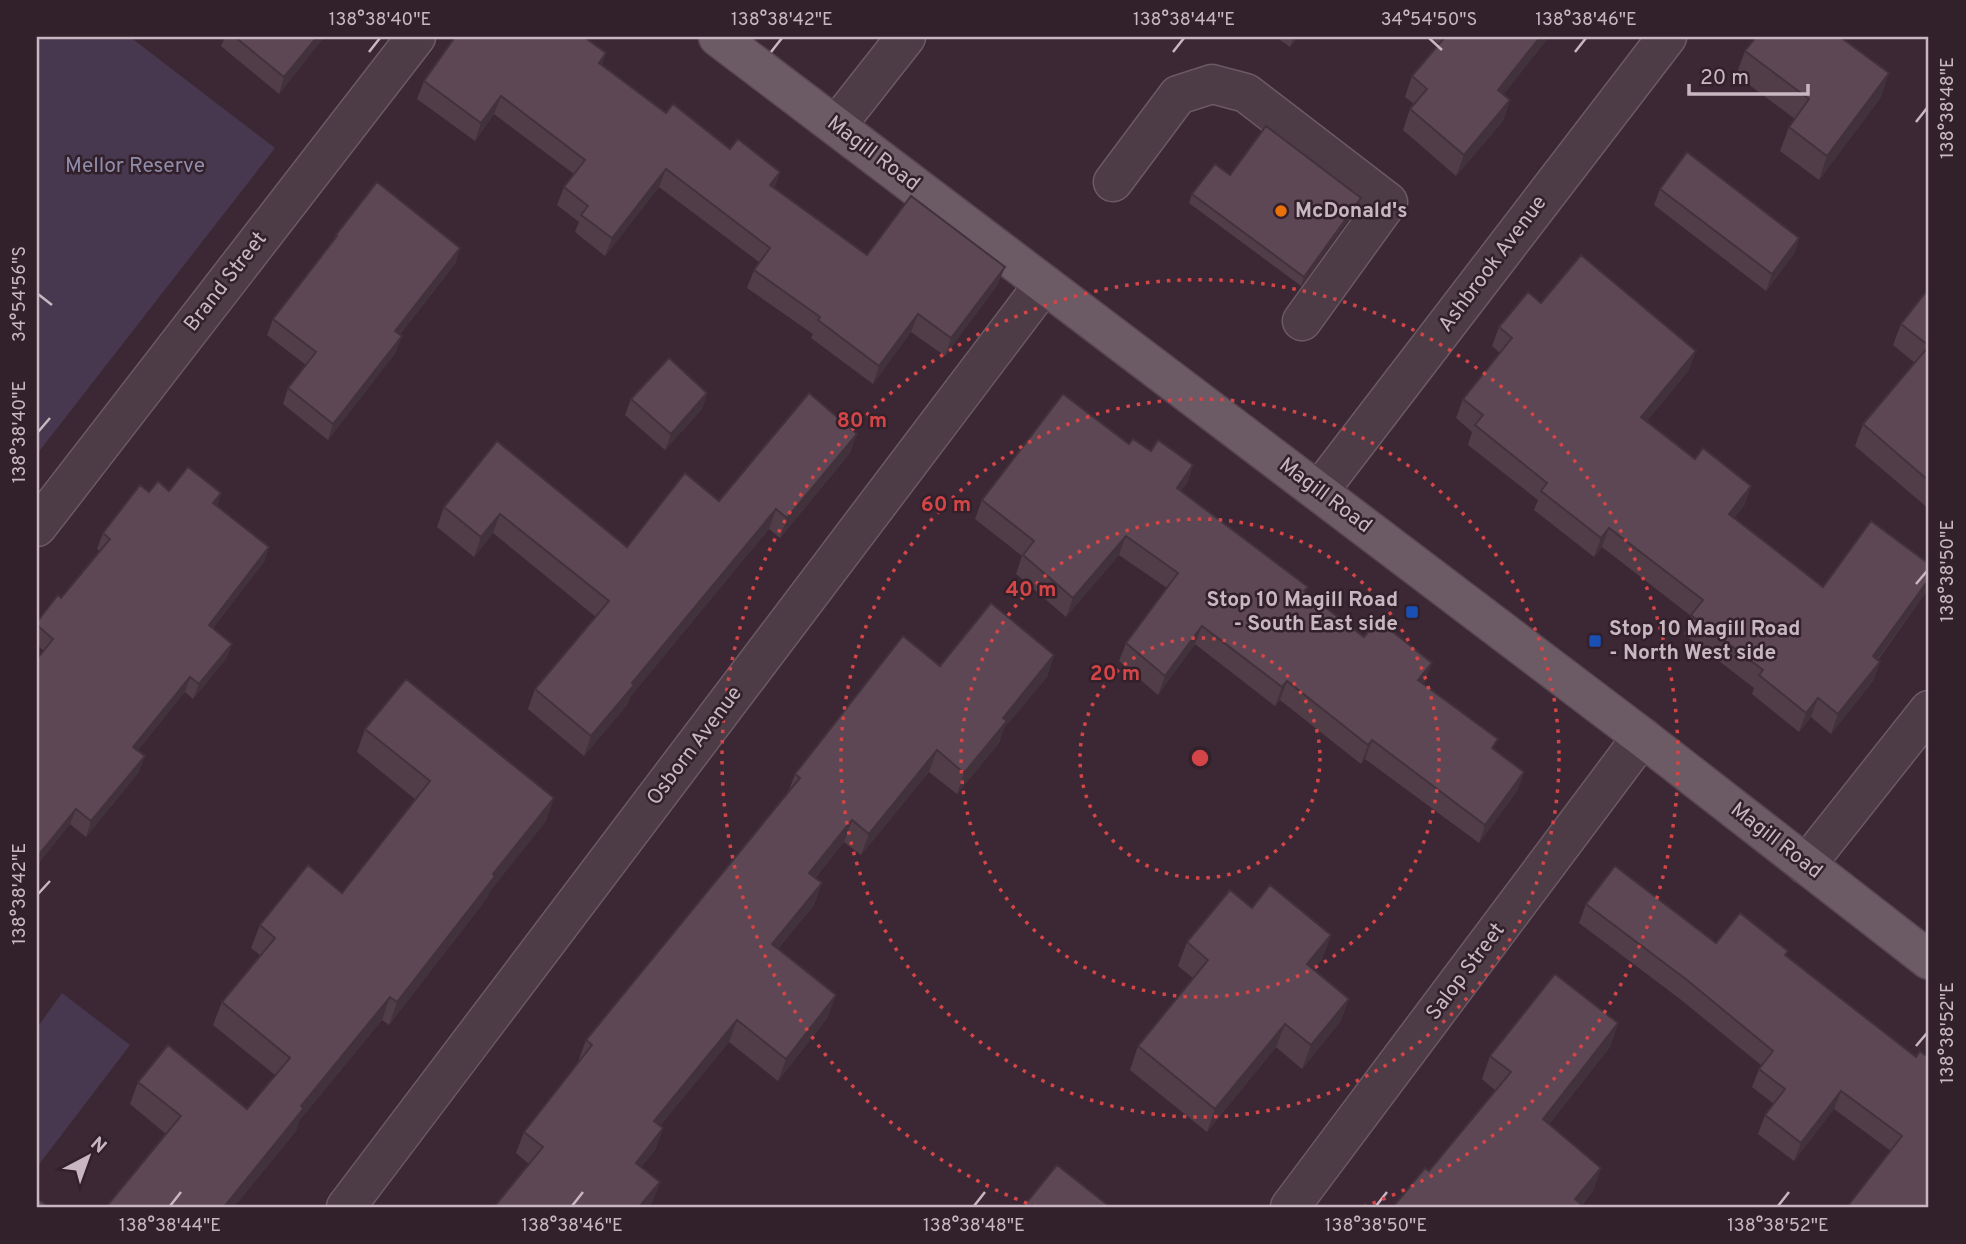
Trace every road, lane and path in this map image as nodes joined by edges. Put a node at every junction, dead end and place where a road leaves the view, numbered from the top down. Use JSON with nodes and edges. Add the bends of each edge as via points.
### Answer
{"nodes":[{"id":1,"x":416,"y":37,"type":"edge"},
{"id":2,"x":718,"y":37,"type":"edge"},
{"id":3,"x":906,"y":37,"type":"edge"},
{"id":4,"x":1667,"y":37,"type":"edge"},
{"id":5,"x":836,"y":126,"type":"junction"},
{"id":6,"x":1113,"y":182,"type":"dead end"},
{"id":7,"x":1044,"y":284,"type":"junction"},
{"id":8,"x":1302,"y":321,"type":"dead end"},
{"id":9,"x":1319,"y":491,"type":"junction"},
{"id":10,"x":37,"y":527,"type":"edge"},
{"id":11,"x":1929,"y":710,"type":"edge"},
{"id":12,"x":1642,"y":737,"type":"junction"},
{"id":13,"x":1806,"y":865,"type":"junction"},
{"id":14,"x":1929,"y":960,"type":"edge"},
{"id":15,"x":346,"y":1207,"type":"edge"},
{"id":16,"x":1290,"y":1207,"type":"edge"}],
"edges":[{"from":1,"to":10,"type":"street","name":"Brand Street"},
{"from":2,"to":5,"type":"main road","name":"Magill Road"},
{"from":3,"to":5,"type":"street"},
{"from":4,"to":9,"type":"street","name":"Ashbrook Avenue"},
{"from":5,"to":7,"type":"main road","name":"Magill Road"},
{"from":6,"to":8,"type":"street","via":[[1178,95],[1212,84],[1246,93],[1388,202]]},
{"from":7,"to":9,"type":"main road","name":"Magill Road"},
{"from":7,"to":15,"type":"street","name":"Osborn Avenue"},
{"from":9,"to":12,"type":"main road","name":"Magill Road"},
{"from":11,"to":13,"type":"street"},
{"from":12,"to":13,"type":"main road","name":"Magill Road"},
{"from":12,"to":16,"type":"street","name":"Salop Street"},
{"from":13,"to":14,"type":"main road","name":"Magill Road"}]}
